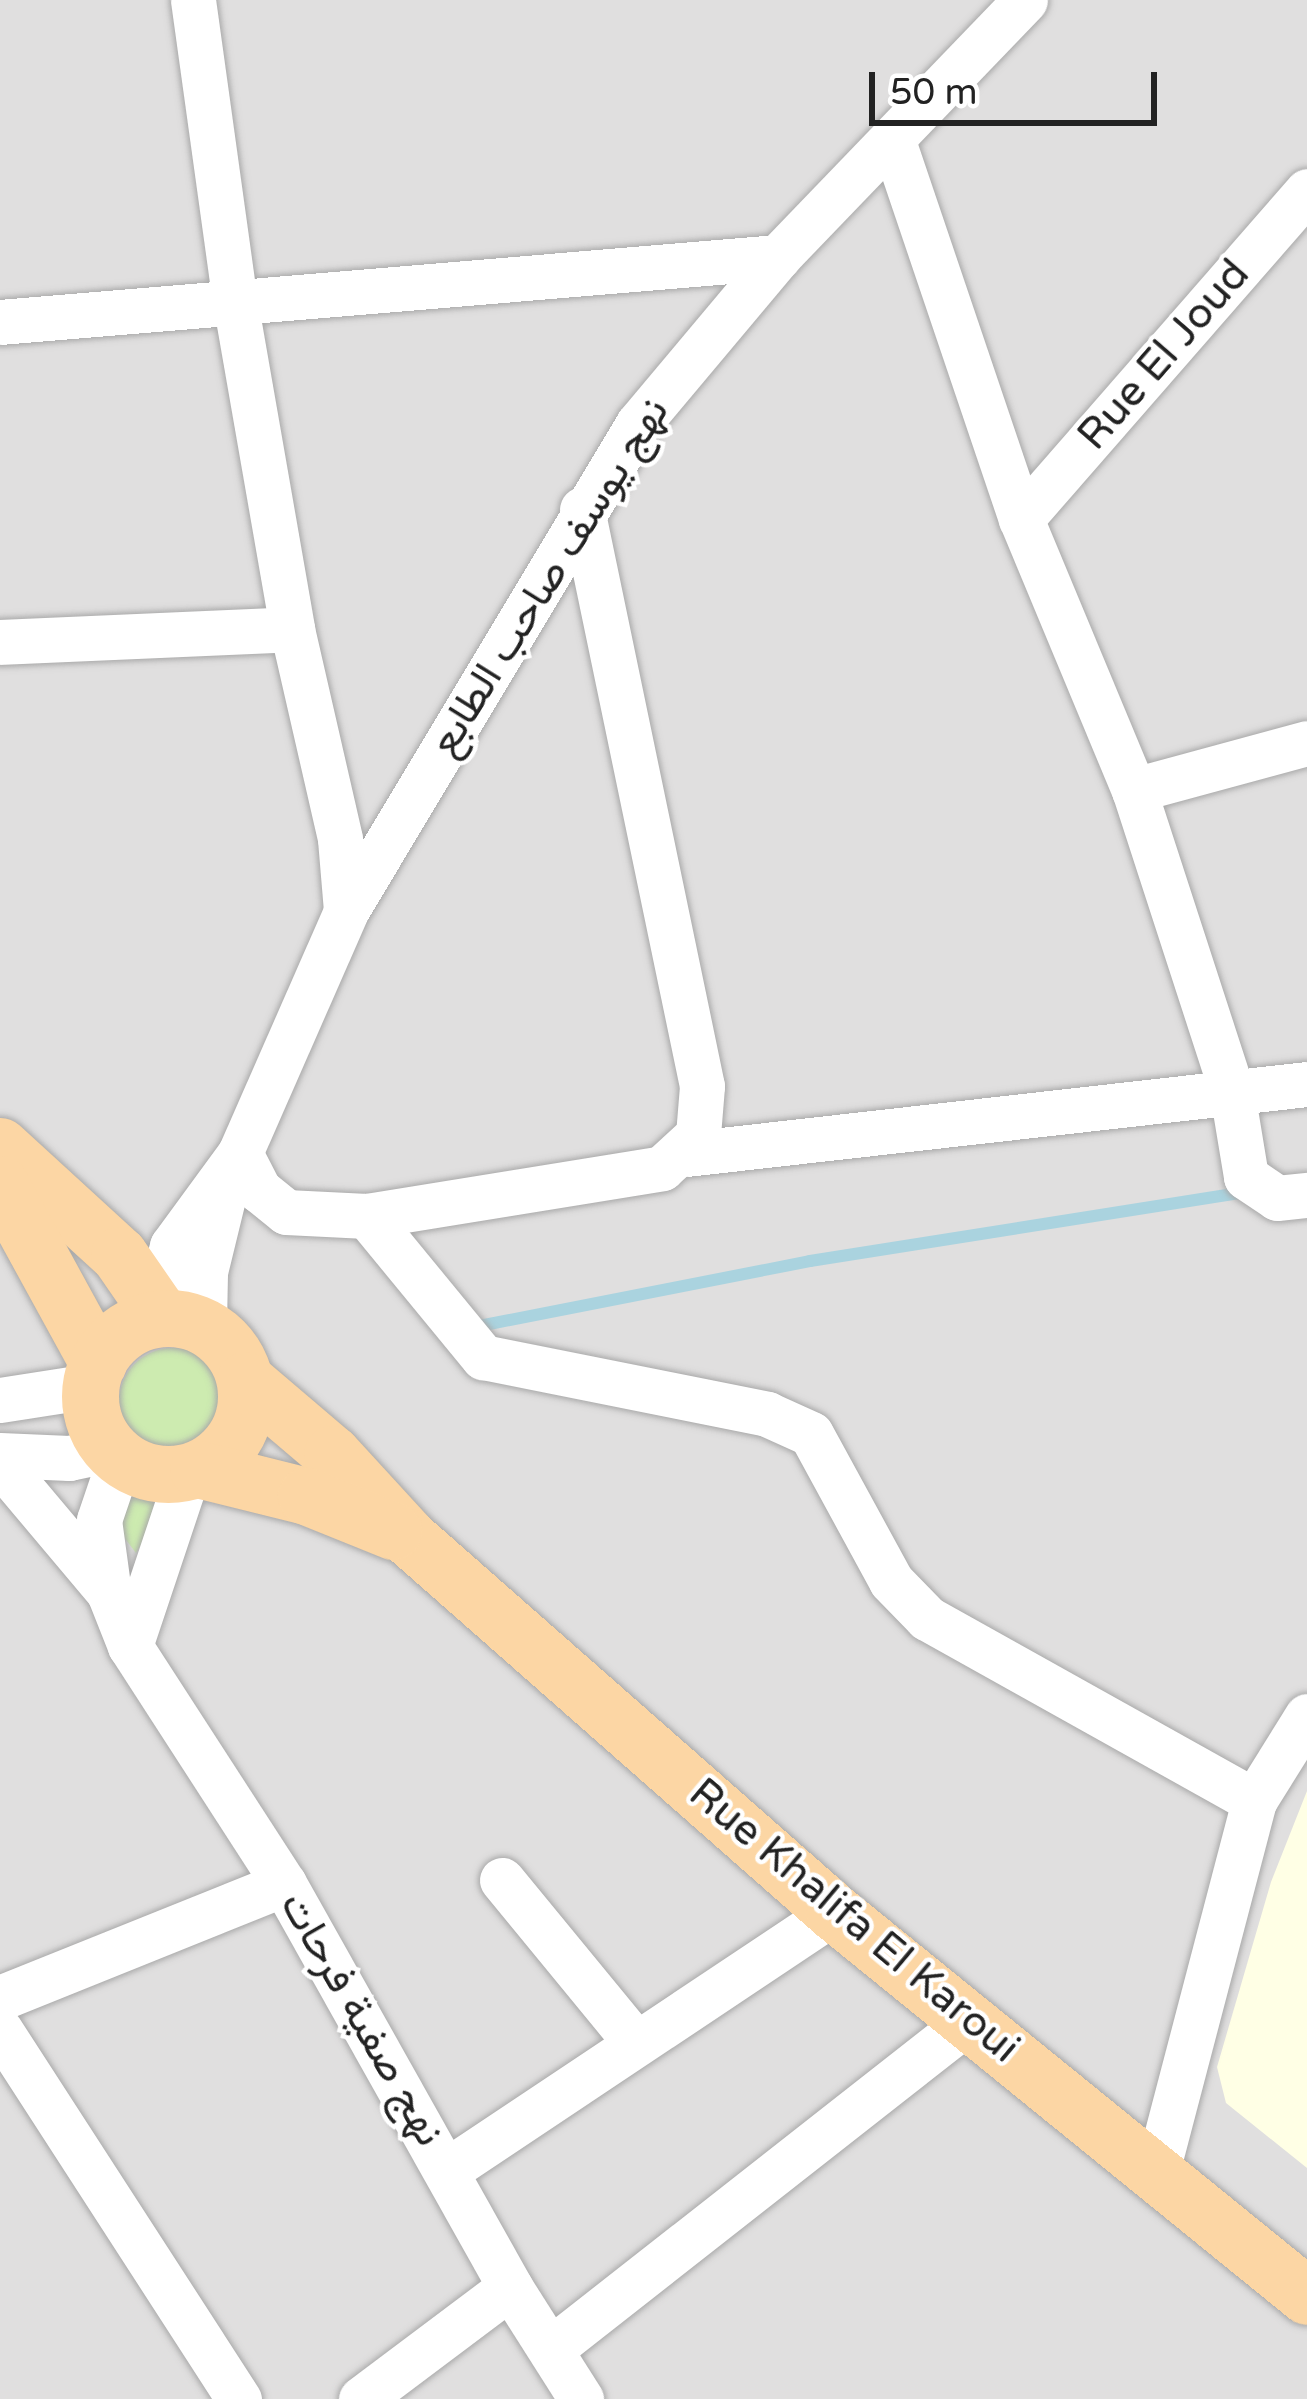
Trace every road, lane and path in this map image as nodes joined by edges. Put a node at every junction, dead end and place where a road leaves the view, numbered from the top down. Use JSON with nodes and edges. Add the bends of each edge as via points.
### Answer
{"nodes":[{"id":1,"x":193,"y":0,"type":"edge"},
{"id":2,"x":1025,"y":0,"type":"edge"},
{"id":3,"x":894,"y":144,"type":"junction"},
{"id":4,"x":1302,"y":204,"type":"edge"},
{"id":5,"x":778,"y":257,"type":"junction"},
{"id":6,"x":235,"y":301,"type":"junction"},
{"id":7,"x":0,"y":322,"type":"edge"},
{"id":8,"x":582,"y":509,"type":"junction"},
{"id":9,"x":1021,"y":519,"type":"junction"},
{"id":10,"x":292,"y":629,"type":"junction"},
{"id":11,"x":0,"y":641,"type":"edge"},
{"id":12,"x":1307,"y":743,"type":"edge"},
{"id":13,"x":1134,"y":790,"type":"junction"},
{"id":14,"x":346,"y":911,"type":"junction"},
{"id":15,"x":1307,"y":1084,"type":"edge"},
{"id":16,"x":1232,"y":1092,"type":"junction"},
{"id":17,"x":0,"y":1146,"type":"edge"},
{"id":18,"x":686,"y":1154,"type":"junction"},
{"id":19,"x":234,"y":1163,"type":"junction"},
{"id":20,"x":0,"y":1184,"type":"edge"},
{"id":21,"x":1307,"y":1196,"type":"edge"},
{"id":22,"x":367,"y":1216,"type":"junction"},
{"id":23,"x":181,"y":1320,"type":"junction"},
{"id":24,"x":94,"y":1374,"type":"junction"},
{"id":25,"x":245,"y":1381,"type":"junction"},
{"id":26,"x":0,"y":1400,"type":"edge"},
{"id":27,"x":114,"y":1454,"type":"junction"},
{"id":28,"x":0,"y":1459,"type":"edge"},
{"id":29,"x":193,"y":1471,"type":"junction"},
{"id":30,"x":409,"y":1538,"type":"junction"},
{"id":31,"x":109,"y":1593,"type":"junction"},
{"id":32,"x":130,"y":1646,"type":"junction"},
{"id":33,"x":1307,"y":1716,"type":"edge"},
{"id":34,"x":1254,"y":1801,"type":"junction"},
{"id":35,"x":502,"y":1880,"type":"dead end"},
{"id":36,"x":284,"y":1884,"type":"junction"},
{"id":37,"x":834,"y":1912,"type":"junction"},
{"id":38,"x":0,"y":1998,"type":"edge"},
{"id":39,"x":970,"y":2020,"type":"junction"},
{"id":40,"x":0,"y":2030,"type":"edge"},
{"id":41,"x":635,"y":2042,"type":"junction"},
{"id":42,"x":449,"y":2169,"type":"junction"},
{"id":43,"x":1157,"y":2170,"type":"junction"},
{"id":44,"x":509,"y":2287,"type":"junction"},
{"id":45,"x":1307,"y":2296,"type":"edge"},
{"id":46,"x":552,"y":2348,"type":"junction"},
{"id":47,"x":238,"y":2399,"type":"edge"},
{"id":48,"x":362,"y":2399,"type":"edge"},
{"id":49,"x":581,"y":2399,"type":"edge"}],
"edges":[{"from":1,"to":6,"type":"street"},
{"from":2,"to":3,"type":"street","name":"نهج يوسف صاحب الطابع"},
{"from":3,"to":5,"type":"street","name":"نهج يوسف صاحب الطابع"},
{"from":3,"to":9,"type":"street"},
{"from":4,"to":9,"type":"street","name":"Rue El Joud"},
{"from":5,"to":6,"type":"street"},
{"from":5,"to":8,"type":"street","name":"نهج يوسف صاحب الطابع","via":[[638,424]]},
{"from":6,"to":7,"type":"street"},
{"from":6,"to":10,"type":"street"},
{"from":8,"to":14,"type":"street","name":"نهج يوسف صاحب الطابع"},
{"from":8,"to":18,"type":"street","via":[[706,1107]]},
{"from":9,"to":13,"type":"street"},
{"from":10,"to":11,"type":"street"},
{"from":10,"to":14,"type":"street","via":[[340,839]]},
{"from":12,"to":13,"type":"street"},
{"from":13,"to":16,"type":"street"},
{"from":14,"to":19,"type":"street","name":"نهج يوسف صاحب الطابع"},
{"from":15,"to":16,"type":"street"},
{"from":16,"to":18,"type":"street"},
{"from":16,"to":21,"type":"street","via":[[1246,1177],[1277,1198]]},
{"from":17,"to":23,"type":"main road"},
{"from":18,"to":22,"type":"street","via":[[662,1168]]},
{"from":19,"to":22,"type":"street","via":[[286,1212]]},
{"from":19,"to":23,"type":"street","name":"نهج يوسف صاحب الطابع","via":[[205,1273]]},
{"from":20,"to":24,"type":"main road"},
{"from":22,"to":34,"type":"street","via":[[484,1358],[542,1376],[767,1414],[812,1434],[891,1581],[928,1618]]},
{"from":23,"to":24,"type":"main road","via":[[116,1338]]},
{"from":23,"to":25,"type":"main road","via":[[235,1355]]},
{"from":24,"to":26,"type":"street"},
{"from":24,"to":27,"type":"main road","via":[[92,1412]]},
{"from":25,"to":29,"type":"main road","via":[[238,1433]]},
{"from":25,"to":30,"type":"main road","name":"Rue Khalifa El Karoui","via":[[332,1454]]},
{"from":27,"to":28,"type":"street"},
{"from":27,"to":29,"type":"main road","via":[[144,1471]]},
{"from":27,"to":31,"type":"street","name":"نهج صفية فرحات","via":[[99,1520]]},
{"from":28,"to":31,"type":"street"},
{"from":29,"to":30,"type":"main road","name":"Rue Khalifa El Karoui","via":[[306,1496]]},
{"from":29,"to":32,"type":"street"},
{"from":30,"to":37,"type":"main road","name":"Rue Khalifa El Karoui"},
{"from":31,"to":32,"type":"street","name":"نهج صفية فرحات"},
{"from":32,"to":36,"type":"street","name":"نهج صفية فرحات"},
{"from":33,"to":34,"type":"street"},
{"from":34,"to":43,"type":"street"},
{"from":35,"to":41,"type":"street"},
{"from":36,"to":38,"type":"street"},
{"from":36,"to":42,"type":"street","name":"نهج صفية فرحات"},
{"from":37,"to":39,"type":"main road","name":"Rue Khalifa El Karoui"},
{"from":37,"to":41,"type":"street"},
{"from":39,"to":43,"type":"main road","name":"Rue Khalifa El Karoui"},
{"from":39,"to":46,"type":"street"},
{"from":40,"to":47,"type":"street"},
{"from":41,"to":42,"type":"street"},
{"from":42,"to":44,"type":"street","name":"نهج صفية فرحات"},
{"from":43,"to":45,"type":"main road","name":"Rue Khalifa El Karoui"},
{"from":44,"to":46,"type":"street","name":"نهج صفية فرحات"},
{"from":44,"to":48,"type":"street"},
{"from":46,"to":49,"type":"street","name":"نهج صفية فرحات"}]}
